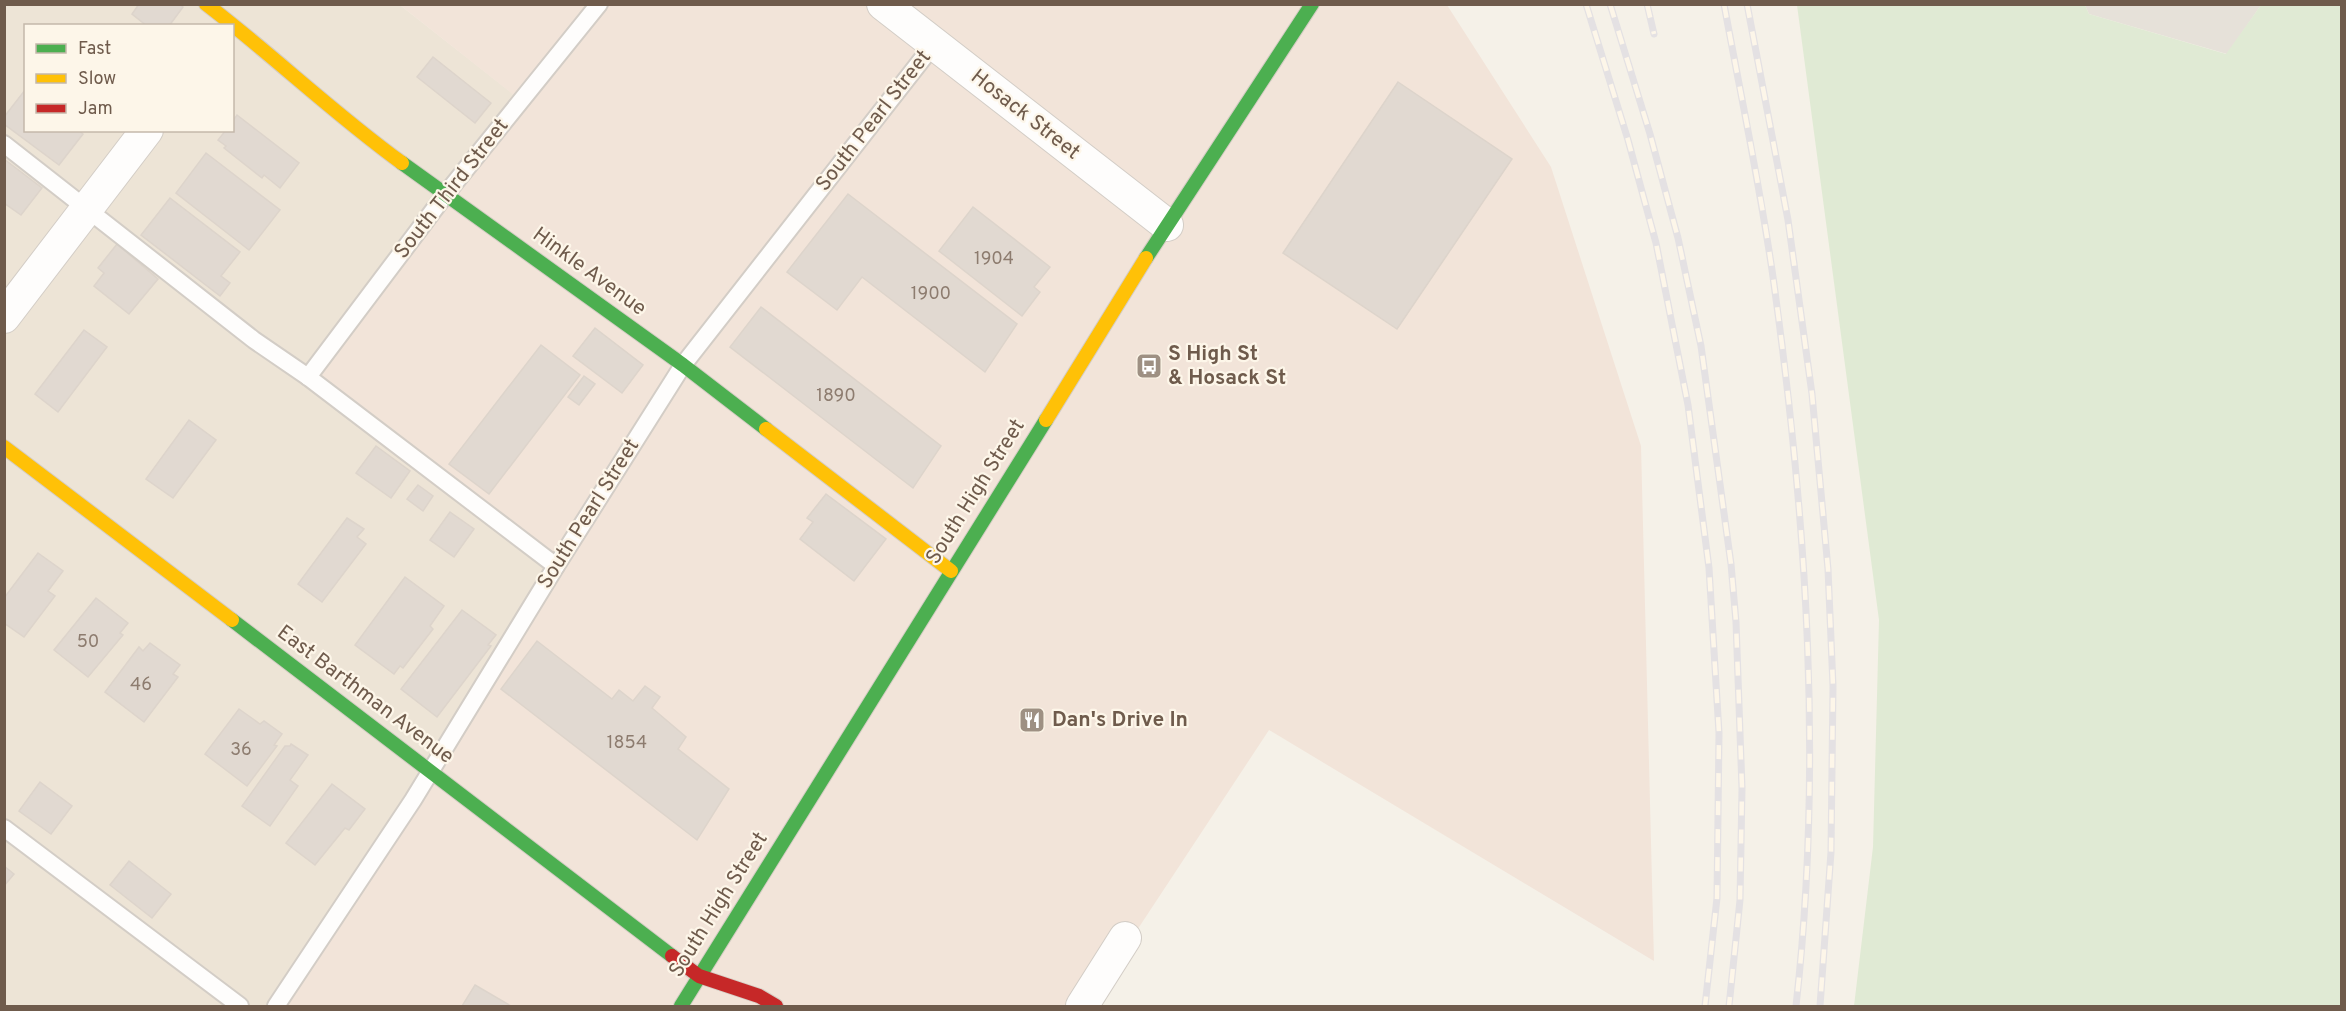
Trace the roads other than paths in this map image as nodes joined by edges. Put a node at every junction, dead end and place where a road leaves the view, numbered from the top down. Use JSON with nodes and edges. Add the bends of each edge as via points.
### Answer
{"nodes":[{"id":1,"x":599,"y":4,"type":"edge"},
{"id":2,"x":1312,"y":4,"type":"edge"},
{"id":3,"x":894,"y":8,"type":"edge"},
{"id":4,"x":227,"y":14,"type":"edge"},
{"id":5,"x":934,"y":44,"type":"junction"},
{"id":6,"x":145,"y":132,"type":"edge"},
{"id":7,"x":4,"y":144,"type":"edge"},
{"id":8,"x":446,"y":195,"type":"junction"},
{"id":9,"x":88,"y":208,"type":"junction"},
{"id":10,"x":1167,"y":225,"type":"junction"},
{"id":11,"x":4,"y":317,"type":"edge"},
{"id":12,"x":683,"y":365,"type":"junction"},
{"id":13,"x":308,"y":377,"type":"junction"},
{"id":14,"x":4,"y":447,"type":"edge"},
{"id":15,"x":556,"y":566,"type":"junction"},
{"id":16,"x":951,"y":571,"type":"junction"},
{"id":17,"x":431,"y":772,"type":"junction"},
{"id":18,"x":4,"y":828,"type":"edge"},
{"id":19,"x":1125,"y":938,"type":"dead end"},
{"id":20,"x":699,"y":976,"type":"junction"},
{"id":21,"x":240,"y":1006,"type":"edge"},
{"id":22,"x":276,"y":1006,"type":"edge"},
{"id":23,"x":681,"y":1006,"type":"edge"},
{"id":24,"x":776,"y":1006,"type":"edge"},
{"id":25,"x":1082,"y":1006,"type":"edge"}],
"edges":[{"from":1,"to":8,"type":"lane","name":"South Third Street"},
{"from":2,"to":10,"type":"street","name":"South High Street"},
{"from":3,"to":5,"type":"street","name":"Hosack Street"},
{"from":4,"to":8,"type":"street","name":"Hinkle Avenue","via":[[360,133]]},
{"from":5,"to":10,"type":"street","name":"Hosack Street"},
{"from":5,"to":12,"type":"lane","name":"South Pearl Street"},
{"from":6,"to":9,"type":"street"},
{"from":7,"to":9,"type":"lane"},
{"from":8,"to":12,"type":"street","name":"Hinkle Avenue"},
{"from":8,"to":13,"type":"lane","name":"South Third Street"},
{"from":9,"to":11,"type":"street"},
{"from":9,"to":13,"type":"lane","via":[[254,340]]},
{"from":10,"to":16,"type":"street","name":"South High Street"},
{"from":12,"to":15,"type":"lane","name":"South Pearl Street"},
{"from":12,"to":16,"type":"street","name":"Hinkle Avenue"},
{"from":13,"to":15,"type":"lane"},
{"from":14,"to":17,"type":"street","name":"East Barthman Avenue"},
{"from":15,"to":17,"type":"lane","name":"South Pearl Street"},
{"from":16,"to":20,"type":"street","name":"South High Street"},
{"from":17,"to":20,"type":"street","name":"East Barthman Avenue"},
{"from":17,"to":22,"type":"lane","name":"South Pearl Street"},
{"from":18,"to":21,"type":"lane"},
{"from":19,"to":25,"type":"street"},
{"from":20,"to":23,"type":"street","name":"South High Street"},
{"from":20,"to":24,"type":"street","name":"East Barthman Avenue","via":[[759,996]]}]}
